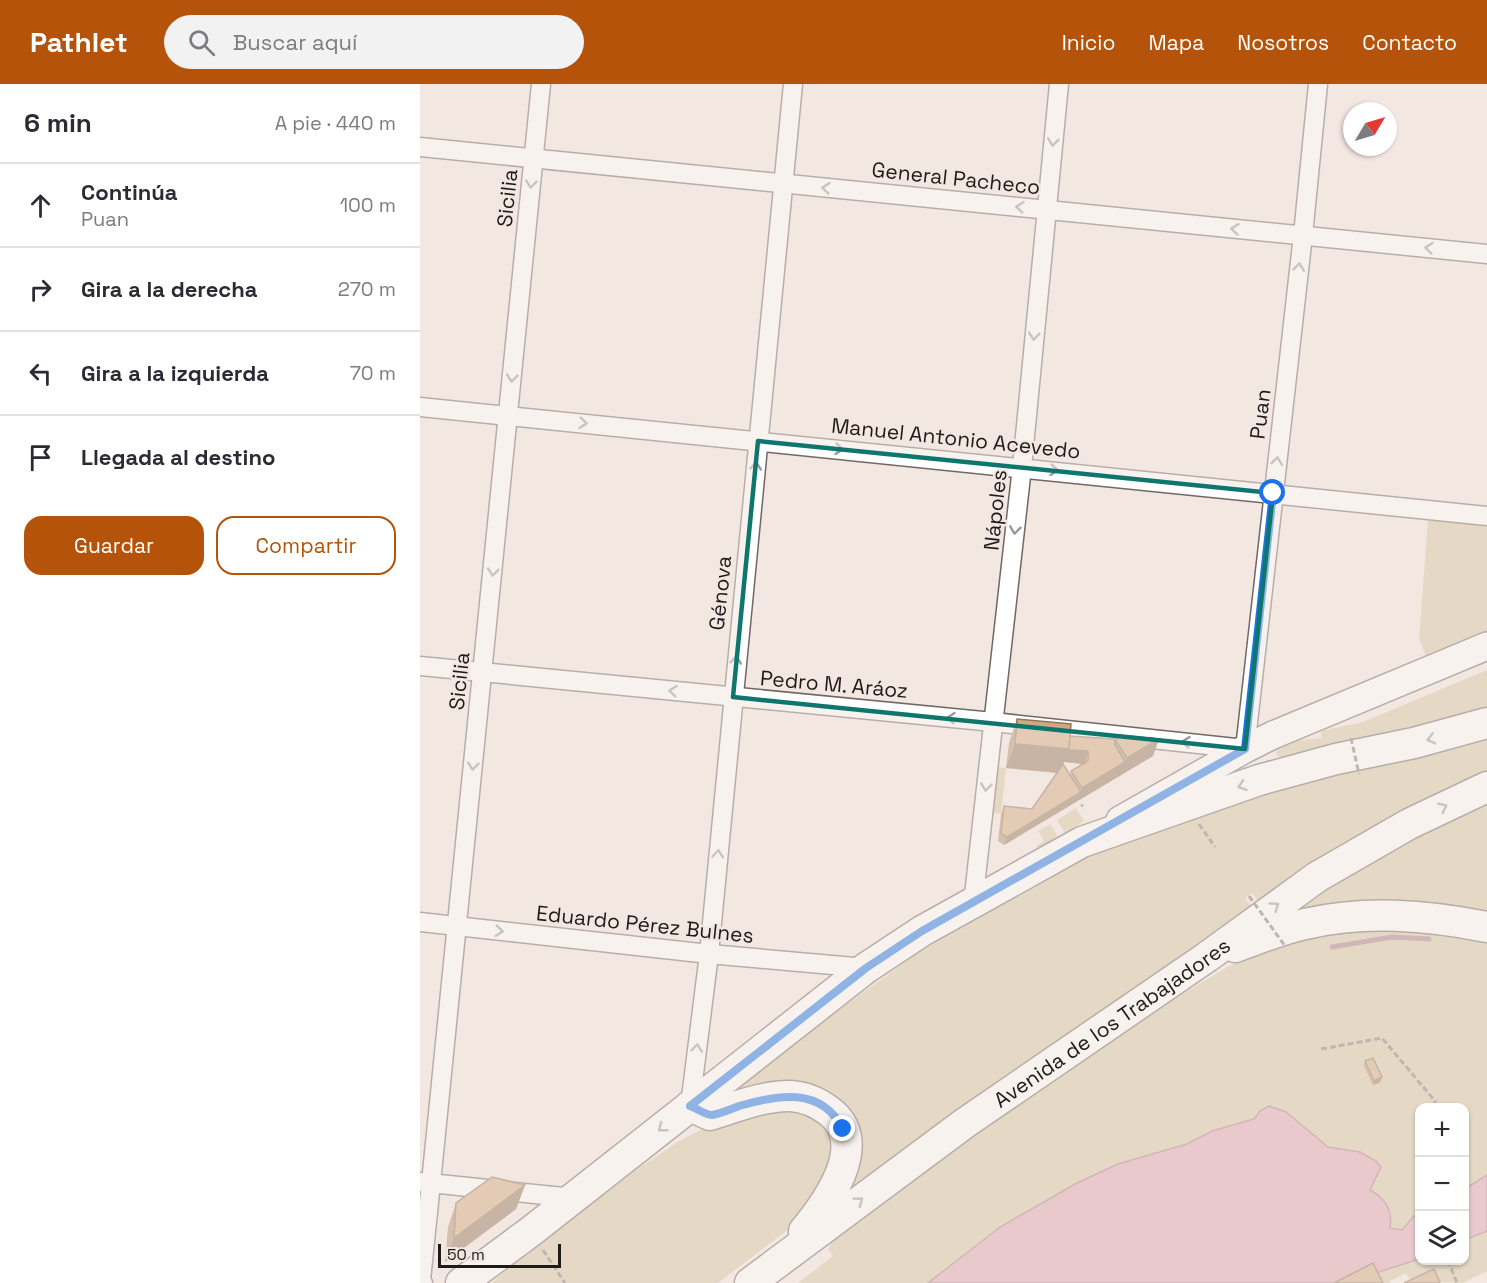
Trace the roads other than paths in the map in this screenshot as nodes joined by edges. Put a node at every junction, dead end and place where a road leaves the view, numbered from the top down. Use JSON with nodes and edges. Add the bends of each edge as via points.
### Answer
{"nodes":[{"id":1,"x":541,"y":84,"type":"edge"},
{"id":2,"x":793,"y":84,"type":"edge"},
{"id":3,"x":1059,"y":84,"type":"edge"},
{"id":4,"x":1318,"y":84,"type":"edge"},
{"id":5,"x":420,"y":147,"type":"edge"},
{"id":6,"x":534,"y":158,"type":"junction"},
{"id":7,"x":783,"y":183,"type":"junction"},
{"id":8,"x":1046,"y":210,"type":"junction"},
{"id":9,"x":1303,"y":235,"type":"junction"},
{"id":10,"x":1487,"y":254,"type":"edge"},
{"id":11,"x":420,"y":407,"type":"edge"},
{"id":12,"x":508,"y":416,"type":"junction"},
{"id":13,"x":758,"y":441,"type":"junction"},
{"id":14,"x":1022,"y":467,"type":"junction"},
{"id":15,"x":1273,"y":493,"type":"junction"},
{"id":16,"x":1487,"y":516,"type":"edge"},
{"id":17,"x":1487,"y":646,"type":"edge"},
{"id":18,"x":420,"y":666,"type":"edge"},
{"id":19,"x":483,"y":672,"type":"junction"},
{"id":20,"x":733,"y":697,"type":"junction"},
{"id":21,"x":993,"y":722,"type":"junction"},
{"id":22,"x":1487,"y":723,"type":"edge"},
{"id":23,"x":1245,"y":749,"type":"junction"},
{"id":24,"x":1487,"y":787,"type":"edge"},
{"id":25,"x":1082,"y":842,"type":"junction"},
{"id":26,"x":973,"y":904,"type":"junction"},
{"id":27,"x":420,"y":922,"type":"edge"},
{"id":28,"x":457,"y":926,"type":"junction"},
{"id":29,"x":1487,"y":927,"type":"edge"},
{"id":30,"x":709,"y":954,"type":"junction"},
{"id":31,"x":1207,"y":957,"type":"junction"},
{"id":32,"x":866,"y":968,"type":"junction"},
{"id":33,"x":690,"y":1106,"type":"junction"},
{"id":34,"x":425,"y":1182,"type":"edge"},
{"id":35,"x":573,"y":1198,"type":"junction"},
{"id":36,"x":771,"y":1272,"type":"edge"},
{"id":37,"x":423,"y":1283,"type":"edge"},
{"id":38,"x":460,"y":1283,"type":"edge"},
{"id":39,"x":750,"y":1283,"type":"edge"}],
"edges":[{"from":1,"to":6,"type":"street","name":"Sicilia"},
{"from":2,"to":7,"type":"street","name":"Génova"},
{"from":3,"to":8,"type":"street","name":"Nápoles","one_way":true},
{"from":4,"to":9,"type":"street","name":"Puan"},
{"from":5,"to":6,"type":"street","name":"General Pacheco"},
{"from":6,"to":7,"type":"street","name":"General Pacheco"},
{"from":6,"to":12,"type":"street","name":"Sicilia","one_way":true},
{"from":8,"to":7,"type":"street","name":"General Pacheco","one_way":true},
{"from":7,"to":13,"type":"street","name":"Génova"},
{"from":9,"to":8,"type":"street","name":"General Pacheco","one_way":true},
{"from":8,"to":14,"type":"street","name":"Nápoles","one_way":true},
{"from":10,"to":9,"type":"street","name":"General Pacheco","one_way":true},
{"from":15,"to":9,"type":"street","name":"Puan","one_way":true},
{"from":11,"to":12,"type":"street","name":"Manuel Antonio Acevedo"},
{"from":12,"to":13,"type":"street","name":"Manuel Antonio Acevedo","one_way":true},
{"from":12,"to":19,"type":"street","name":"Sicilia","one_way":true},
{"from":13,"to":14,"type":"street","name":"Manuel Antonio Acevedo","one_way":true},
{"from":20,"to":13,"type":"street","name":"Génova","one_way":true},
{"from":14,"to":15,"type":"street","name":"Manuel Antonio Acevedo","one_way":true},
{"from":14,"to":21,"type":"street","name":"Nápoles","one_way":true},
{"from":15,"to":16,"type":"street","name":"Manuel Antonio Acevedo"},
{"from":15,"to":23,"type":"street","name":"Puan"},
{"from":17,"to":23,"type":"main road","via":[[1298,723]]},
{"from":18,"to":19,"type":"street","name":"Pedro M. Aráoz"},
{"from":20,"to":19,"type":"street","name":"Pedro M. Aráoz","one_way":true},
{"from":19,"to":28,"type":"street","name":"Sicilia","one_way":true},
{"from":21,"to":20,"type":"street","name":"Pedro M. Aráoz","one_way":true},
{"from":30,"to":20,"type":"street","name":"Génova","one_way":true},
{"from":23,"to":21,"type":"street","name":"Pedro M. Aráoz","one_way":true},
{"from":21,"to":26,"type":"street","name":"Nápoles","one_way":true},
{"from":22,"to":25,"type":"main road","one_way":true,"via":[[1259,780]]},
{"from":23,"to":25,"type":"main road"},
{"from":31,"to":24,"type":"main road","name":"Avenida de los Trabajadores","one_way":true,"via":[[1351,857]]},
{"from":25,"to":26,"type":"main road"},
{"from":26,"to":32,"type":"main road","via":[[922,931]]},
{"from":27,"to":28,"type":"street","name":"Eduardo Pérez Bulnes"},
{"from":28,"to":30,"type":"street","name":"Eduardo Pérez Bulnes","one_way":true},
{"from":28,"to":34,"type":"street","name":"Sicilia"},
{"from":29,"to":31,"type":"main road","via":[[1428,917],[1371,915],[1304,924]]},
{"from":30,"to":32,"type":"street","name":"Eduardo Pérez Bulnes"},
{"from":33,"to":30,"type":"street","name":"Génova","one_way":true},
{"from":36,"to":31,"type":"main road","name":"Avenida de los Trabajadores","one_way":true,"via":[[965,1124]]},
{"from":32,"to":33,"type":"main road"},
{"from":33,"to":35,"type":"main road","one_way":true},
{"from":33,"to":36,"type":"main road","via":[[711,1115],[792,1096],[815,1101],[840,1122],[847,1148],[838,1179],[809,1225]]},
{"from":34,"to":35,"type":"street"},
{"from":34,"to":37,"type":"street","name":"Sicilia"},
{"from":35,"to":38,"type":"main road"},
{"from":36,"to":39,"type":"main road","name":"Avenida de los Trabajadores"}]}
